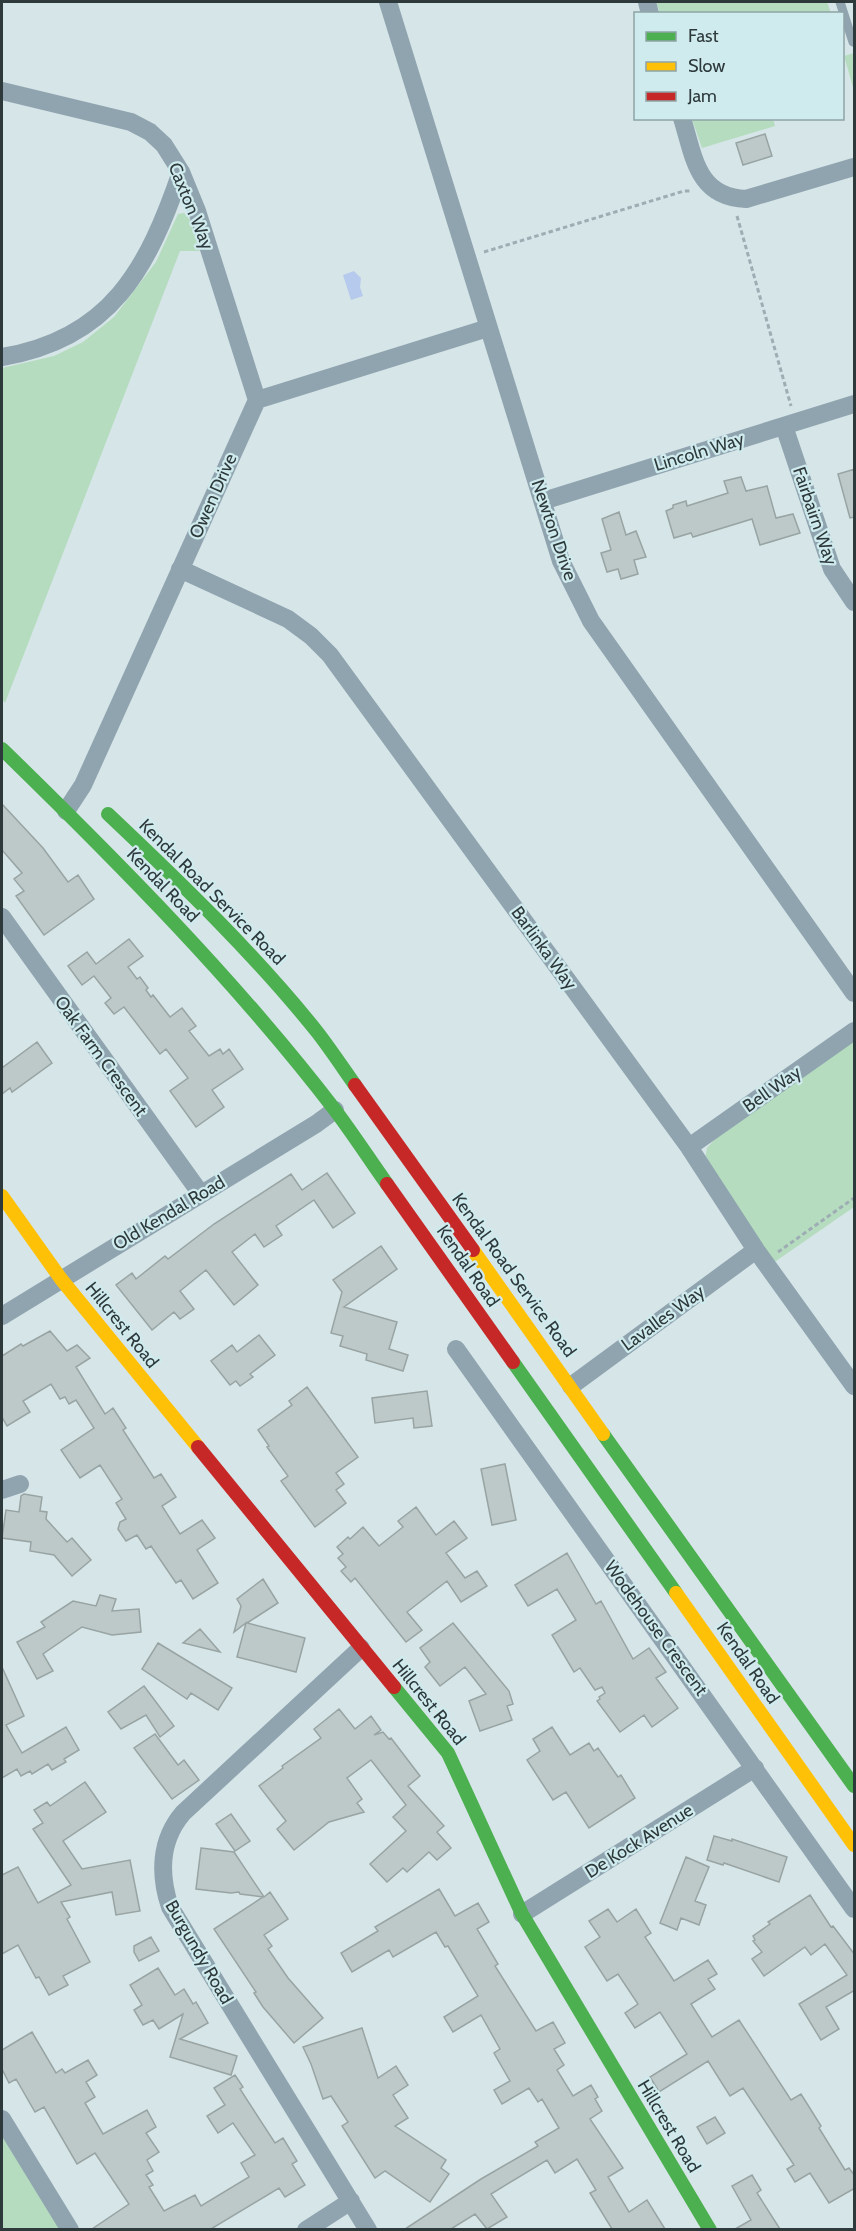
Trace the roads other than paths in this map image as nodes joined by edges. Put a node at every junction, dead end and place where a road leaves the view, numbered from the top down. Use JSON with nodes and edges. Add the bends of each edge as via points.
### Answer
{"nodes":[{"id":1,"x":388,"y":2,"type":"edge"},
{"id":2,"x":844,"y":14,"type":"edge"},
{"id":3,"x":853,"y":42,"type":"edge"},
{"id":4,"x":2,"y":90,"type":"edge"},
{"id":5,"x":683,"y":120,"type":"edge"},
{"id":6,"x":855,"y":167,"type":"edge"},
{"id":7,"x":181,"y":171,"type":"junction"},
{"id":8,"x":488,"y":328,"type":"junction"},
{"id":9,"x":2,"y":357,"type":"edge"},
{"id":10,"x":257,"y":400,"type":"junction"},
{"id":11,"x":855,"y":404,"type":"edge"},
{"id":12,"x":790,"y":424,"type":"junction"},
{"id":13,"x":543,"y":501,"type":"junction"},
{"id":14,"x":180,"y":569,"type":"junction"},
{"id":15,"x":855,"y":602,"type":"edge"},
{"id":16,"x":2,"y":749,"type":"edge"},
{"id":17,"x":66,"y":811,"type":"junction"},
{"id":18,"x":108,"y":814,"type":"dead end"},
{"id":19,"x":2,"y":917,"type":"edge"},
{"id":20,"x":855,"y":993,"type":"edge"},
{"id":21,"x":855,"y":1031,"type":"edge"},
{"id":22,"x":335,"y":1110,"type":"junction"},
{"id":23,"x":688,"y":1147,"type":"junction"},
{"id":24,"x":201,"y":1194,"type":"junction"},
{"id":25,"x":2,"y":1196,"type":"edge"},
{"id":26,"x":760,"y":1256,"type":"junction"},
{"id":27,"x":61,"y":1279,"type":"junction"},
{"id":28,"x":2,"y":1316,"type":"edge"},
{"id":29,"x":456,"y":1349,"type":"dead end"},
{"id":30,"x":571,"y":1386,"type":"junction"},
{"id":31,"x":855,"y":1386,"type":"edge"},
{"id":32,"x":20,"y":1484,"type":"dead end"},
{"id":33,"x":2,"y":1490,"type":"edge"},
{"id":34,"x":361,"y":1648,"type":"junction"},
{"id":35,"x":756,"y":1768,"type":"junction"},
{"id":36,"x":855,"y":1786,"type":"edge"},
{"id":37,"x":855,"y":1845,"type":"edge"},
{"id":38,"x":855,"y":1909,"type":"edge"},
{"id":39,"x":522,"y":1914,"type":"junction"},
{"id":40,"x":2,"y":2119,"type":"edge"},
{"id":41,"x":351,"y":2201,"type":"junction"},
{"id":42,"x":70,"y":2229,"type":"edge"},
{"id":43,"x":306,"y":2229,"type":"edge"},
{"id":44,"x":368,"y":2229,"type":"edge"},
{"id":45,"x":710,"y":2229,"type":"edge"}],
"edges":[{"from":1,"to":8,"type":"street","name":"Newton Drive"},
{"from":2,"to":3,"type":"lane"},
{"from":4,"to":7,"type":"street","name":"Caxton Way","via":[[131,122],[164,145]]},
{"from":5,"to":6,"type":"street","via":[[704,182],[724,194],[746,199]]},
{"from":7,"to":9,"type":"street","via":[[153,243],[122,293],[78,332],[52,345]]},
{"from":7,"to":10,"type":"street","name":"Caxton Way"},
{"from":8,"to":10,"type":"street"},
{"from":8,"to":13,"type":"street","name":"Newton Drive"},
{"from":10,"to":14,"type":"street","name":"Owen Drive"},
{"from":11,"to":12,"type":"street","name":"Lincoln Way"},
{"from":12,"to":13,"type":"street","name":"Lincoln Way"},
{"from":12,"to":15,"type":"street","name":"Fairbairn Way","via":[[832,569]]},
{"from":13,"to":20,"type":"street","name":"Newton Drive","via":[[561,561],[591,621]]},
{"from":14,"to":17,"type":"street","name":"Owen Drive","via":[[83,785]]},
{"from":14,"to":23,"type":"street","name":"Barlinka Way","via":[[288,619],[330,655]]},
{"from":16,"to":17,"type":"street","name":"Kendal Road"},
{"from":17,"to":22,"type":"street","name":"Kendal Road","via":[[236,991]]},
{"from":18,"to":30,"type":"street","name":"Kendal Road Service Road","via":[[212,913],[319,1034]]},
{"from":19,"to":24,"type":"street","name":"Oak Farm Crescent"},
{"from":21,"to":23,"type":"street","name":"Bell Way"},
{"from":22,"to":24,"type":"street","name":"Old Kendal Road"},
{"from":22,"to":37,"type":"street","name":"Kendal Road"},
{"from":23,"to":26,"type":"street","name":"Barlinka Way"},
{"from":24,"to":27,"type":"street","name":"Old Kendal Road"},
{"from":25,"to":27,"type":"street","name":"Hillcrest Road"},
{"from":26,"to":30,"type":"street","name":"Lavalles Way"},
{"from":26,"to":31,"type":"street","name":"Barlinka Way"},
{"from":27,"to":28,"type":"street","name":"Old Kendal Road"},
{"from":27,"to":34,"type":"street","name":"Hillcrest Road"},
{"from":29,"to":35,"type":"street","name":"Wodehouse Crescent"},
{"from":30,"to":36,"type":"street","name":"Kendal Road Service Road"},
{"from":32,"to":33,"type":"street"},
{"from":34,"to":39,"type":"street","name":"Hillcrest Road","via":[[448,1753]]},
{"from":34,"to":41,"type":"street","name":"Burgundy Road","via":[[183,1813],[169,1836],[163,1870],[165,1893],[177,1919]]},
{"from":35,"to":38,"type":"street","name":"Wodehouse Crescent"},
{"from":35,"to":39,"type":"street","name":"De Kock Avenue"},
{"from":39,"to":45,"type":"street","name":"Hillcrest Road"},
{"from":40,"to":42,"type":"street"},
{"from":41,"to":43,"type":"street"},
{"from":41,"to":44,"type":"street","name":"Burgundy Road"}]}
